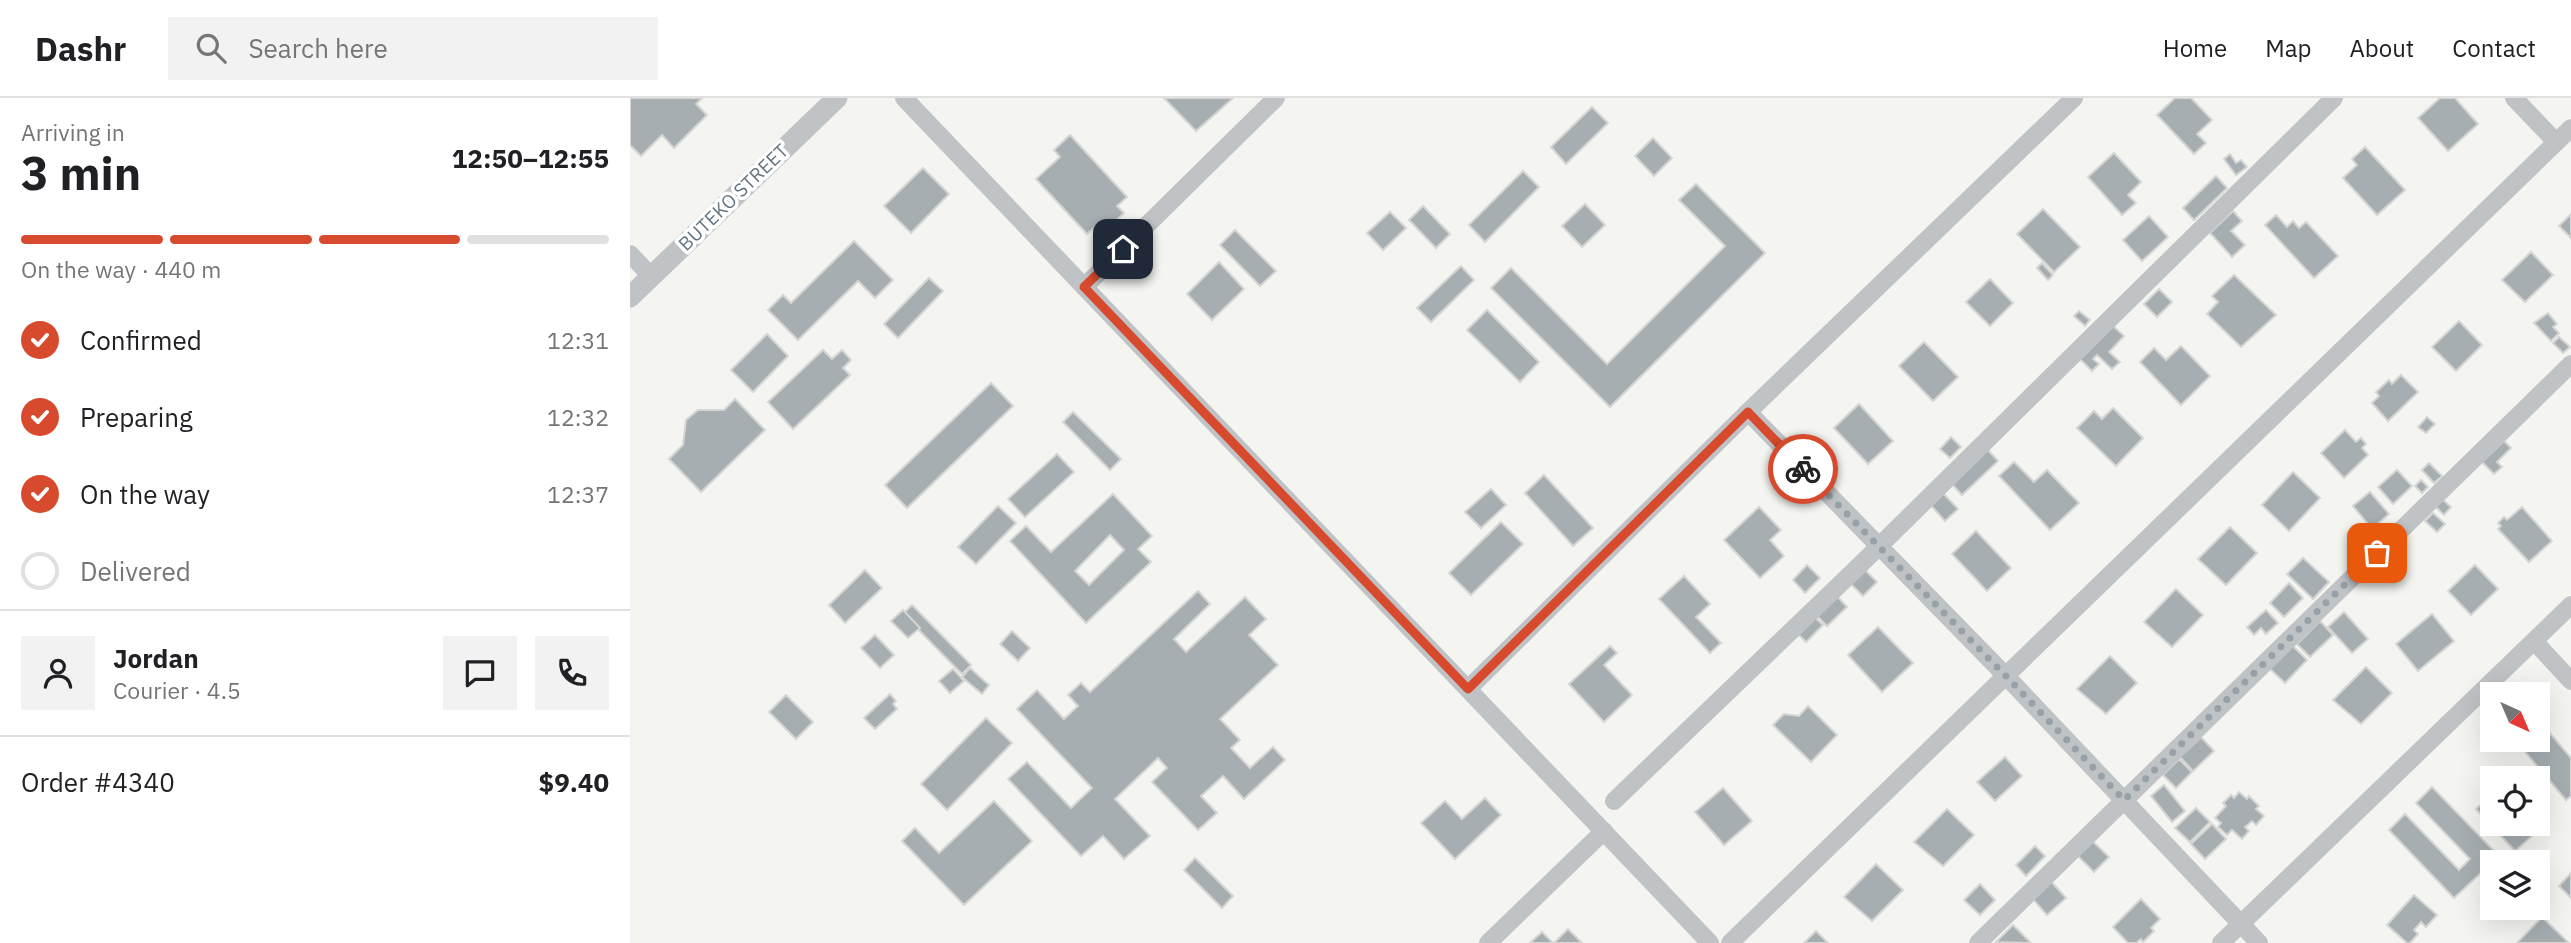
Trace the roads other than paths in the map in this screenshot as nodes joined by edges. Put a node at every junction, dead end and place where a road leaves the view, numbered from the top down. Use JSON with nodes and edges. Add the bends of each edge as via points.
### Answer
{"nodes":[{"id":1,"x":837,"y":98,"type":"edge"},
{"id":2,"x":904,"y":98,"type":"edge"},
{"id":3,"x":1276,"y":98,"type":"edge"},
{"id":4,"x":2074,"y":98,"type":"edge"},
{"id":5,"x":2334,"y":98,"type":"edge"},
{"id":6,"x":2514,"y":98,"type":"edge"},
{"id":7,"x":2571,"y":128,"type":"edge"},
{"id":8,"x":2556,"y":142,"type":"junction"},
{"id":9,"x":630,"y":254,"type":"edge"},
{"id":10,"x":651,"y":276,"type":"junction"},
{"id":11,"x":1084,"y":287,"type":"junction"},
{"id":12,"x":630,"y":297,"type":"edge"},
{"id":13,"x":2571,"y":364,"type":"edge"},
{"id":14,"x":1748,"y":412,"type":"junction"},
{"id":15,"x":1877,"y":545,"type":"junction"},
{"id":16,"x":2571,"y":605,"type":"edge"},
{"id":17,"x":2534,"y":641,"type":"junction"},
{"id":18,"x":2005,"y":675,"type":"junction"},
{"id":19,"x":2571,"y":681,"type":"edge"},
{"id":20,"x":1468,"y":689,"type":"junction"},
{"id":21,"x":2124,"y":800,"type":"junction"},
{"id":22,"x":1614,"y":801,"type":"dead end"},
{"id":23,"x":1604,"y":831,"type":"junction"},
{"id":24,"x":2240,"y":924,"type":"junction"},
{"id":25,"x":1488,"y":943,"type":"edge"},
{"id":26,"x":1710,"y":943,"type":"edge"},
{"id":27,"x":1730,"y":943,"type":"edge"},
{"id":28,"x":1978,"y":943,"type":"edge"},
{"id":29,"x":2221,"y":943,"type":"edge"},
{"id":30,"x":2259,"y":943,"type":"edge"}],
"edges":[{"from":1,"to":10,"type":"street","name":"BUTEKO STREET"},
{"from":2,"to":11,"type":"street"},
{"from":3,"to":11,"type":"street"},
{"from":4,"to":14,"type":"street"},
{"from":5,"to":15,"type":"street"},
{"from":6,"to":8,"type":"street"},
{"from":7,"to":8,"type":"street"},
{"from":8,"to":18,"type":"street"},
{"from":9,"to":10,"type":"street"},
{"from":10,"to":12,"type":"street","name":"BUTEKO STREET"},
{"from":11,"to":20,"type":"street"},
{"from":13,"to":21,"type":"street"},
{"from":14,"to":15,"type":"street"},
{"from":14,"to":20,"type":"street"},
{"from":15,"to":18,"type":"street"},
{"from":15,"to":22,"type":"street"},
{"from":16,"to":17,"type":"street"},
{"from":17,"to":19,"type":"street"},
{"from":17,"to":24,"type":"street"},
{"from":18,"to":21,"type":"street"},
{"from":18,"to":27,"type":"street"},
{"from":20,"to":23,"type":"street"},
{"from":21,"to":24,"type":"street"},
{"from":21,"to":28,"type":"street"},
{"from":23,"to":25,"type":"street"},
{"from":23,"to":26,"type":"street"},
{"from":24,"to":29,"type":"street"},
{"from":24,"to":30,"type":"street"}]}
